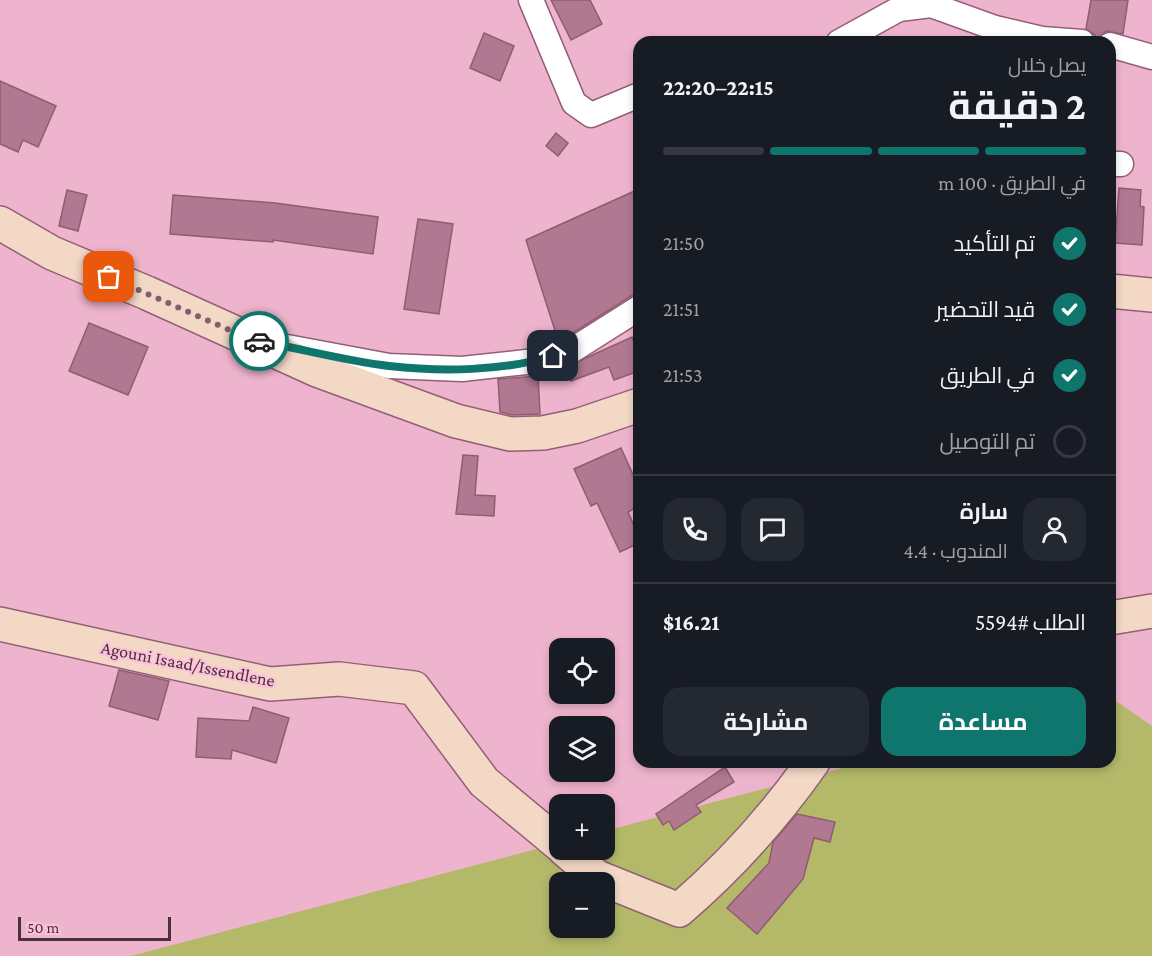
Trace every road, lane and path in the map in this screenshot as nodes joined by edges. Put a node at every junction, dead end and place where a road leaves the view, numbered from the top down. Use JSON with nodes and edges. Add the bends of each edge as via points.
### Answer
{"nodes":[{"id":1,"x":531,"y":0,"type":"edge"},
{"id":2,"x":850,"y":36,"type":"edge"},
{"id":3,"x":1029,"y":36,"type":"edge"},
{"id":4,"x":1116,"y":47,"type":"edge"},
{"id":5,"x":1152,"y":57,"type":"edge"},
{"id":6,"x":633,"y":98,"type":"edge"},
{"id":7,"x":0,"y":223,"type":"edge"},
{"id":8,"x":1116,"y":292,"type":"edge"},
{"id":9,"x":1152,"y":295,"type":"edge"},
{"id":10,"x":633,"y":312,"type":"edge"},
{"id":11,"x":250,"y":339,"type":"junction"},
{"id":12,"x":633,"y":407,"type":"edge"},
{"id":13,"x":1152,"y":611,"type":"edge"},
{"id":14,"x":1116,"y":617,"type":"edge"},
{"id":15,"x":0,"y":624,"type":"edge"},
{"id":16,"x":809,"y":768,"type":"edge"},
{"id":17,"x":549,"y":836,"type":"edge"},
{"id":18,"x":577,"y":860,"type":"edge"}],
"edges":[{"from":1,"to":6,"type":"street","via":[[574,103],[591,115]]},
{"from":2,"to":3,"type":"street","via":[[899,9],[931,5]]},
{"from":4,"to":5,"type":"street"},
{"from":7,"to":11,"type":"street","via":[[52,253]]},
{"from":8,"to":9,"type":"street"},
{"from":10,"to":11,"type":"street","via":[[571,351],[535,361],[462,369],[389,366]]},
{"from":11,"to":12,"type":"street","via":[[317,370],[456,421],[510,434],[577,426]]},
{"from":13,"to":14,"type":"street"},
{"from":15,"to":17,"type":"street","name":"Agouni Isaad/Issendlene","via":[[270,684],[339,679],[414,688],[484,782]]},
{"from":16,"to":18,"type":"street","via":[[785,802],[679,910],[597,877]]}]}
